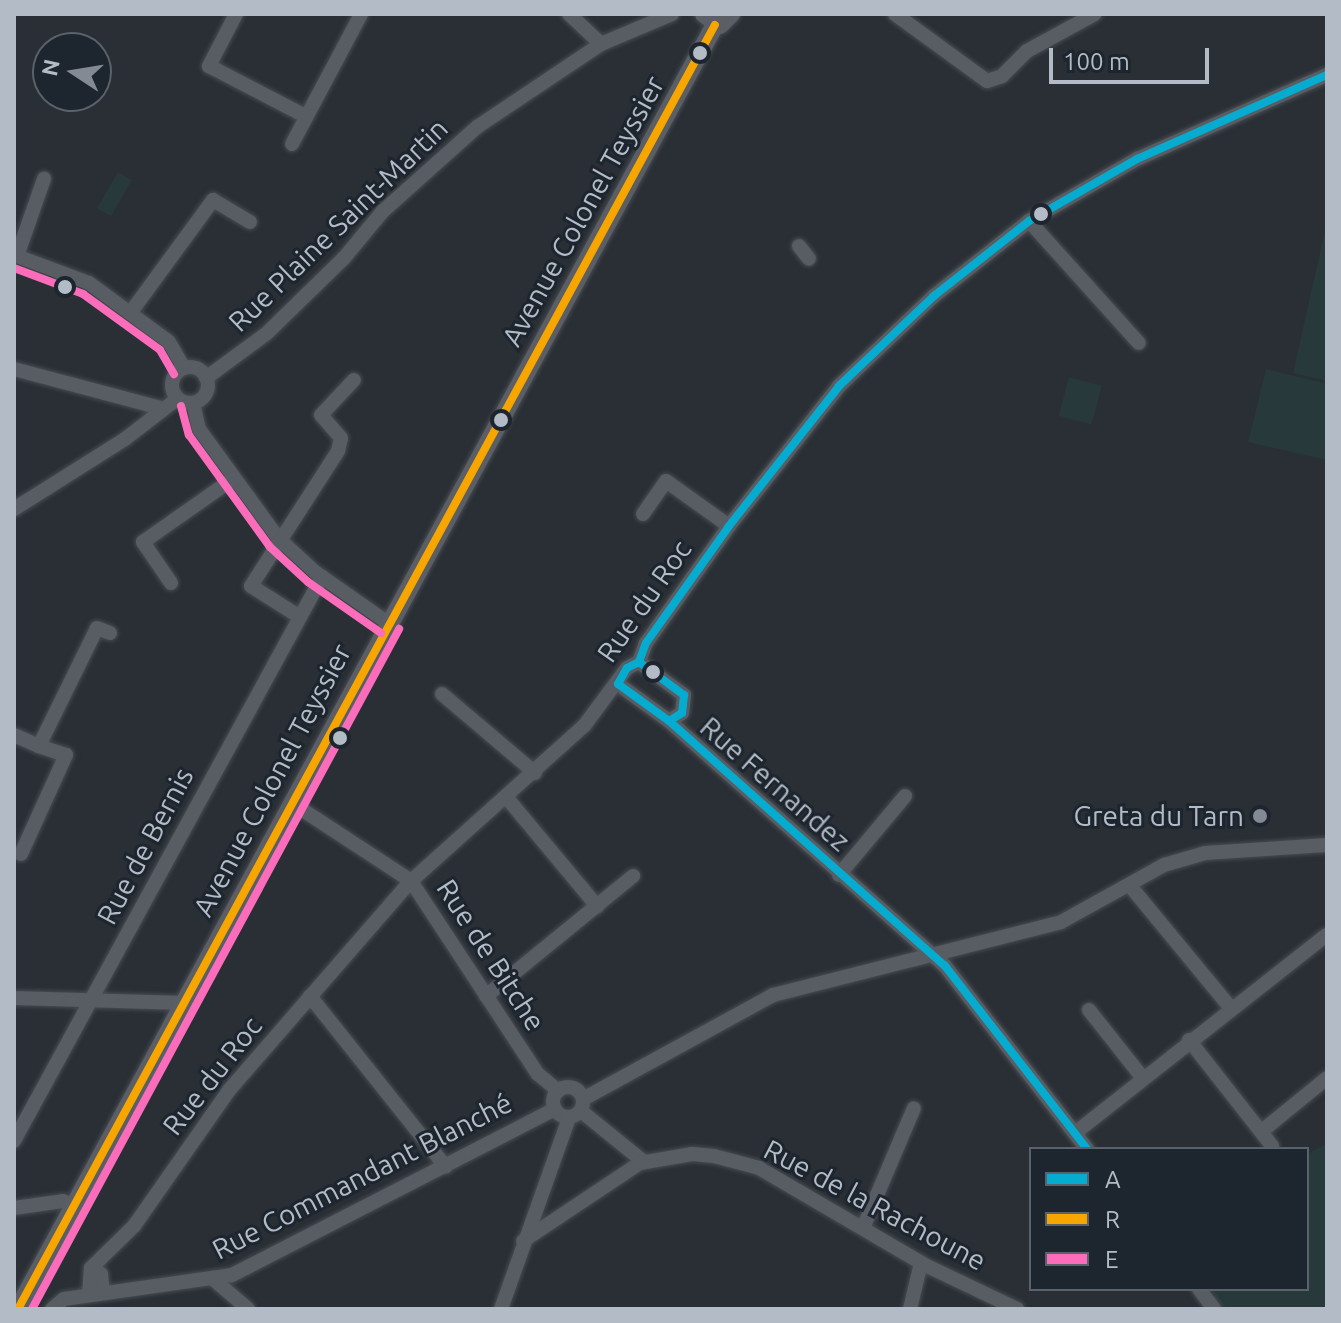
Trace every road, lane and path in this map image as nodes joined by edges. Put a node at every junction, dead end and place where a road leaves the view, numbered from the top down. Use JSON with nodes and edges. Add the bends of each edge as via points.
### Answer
{"nodes":[{"id":1,"x":236,"y":14,"type":"edge"},
{"id":2,"x":361,"y":14,"type":"edge"},
{"id":3,"x":569,"y":14,"type":"edge"},
{"id":4,"x":672,"y":14,"type":"edge"},
{"id":5,"x":731,"y":14,"type":"edge"},
{"id":6,"x":895,"y":14,"type":"edge"},
{"id":7,"x":1095,"y":14,"type":"edge"},
{"id":8,"x":707,"y":17,"type":"edge"},
{"id":9,"x":601,"y":44,"type":"junction"},
{"id":10,"x":1327,"y":75,"type":"edge"},
{"id":11,"x":307,"y":117,"type":"junction"},
{"id":12,"x":292,"y":144,"type":"dead end"},
{"id":13,"x":44,"y":179,"type":"dead end"},
{"id":14,"x":1029,"y":221,"type":"junction"},
{"id":15,"x":250,"y":222,"type":"dead end"},
{"id":16,"x":799,"y":246,"type":"dead end"},
{"id":17,"x":15,"y":255,"type":"edge"},
{"id":18,"x":809,"y":259,"type":"dead end"},
{"id":19,"x":131,"y":312,"type":"junction"},
{"id":20,"x":1139,"y":343,"type":"dead end"},
{"id":21,"x":184,"y":368,"type":"junction"},
{"id":22,"x":14,"y":369,"type":"edge"},
{"id":23,"x":206,"y":378,"type":"junction"},
{"id":24,"x":354,"y":380,"type":"dead end"},
{"id":25,"x":177,"y":399,"type":"junction"},
{"id":26,"x":193,"y":403,"type":"junction"},
{"id":27,"x":164,"y":409,"type":"junction"},
{"id":28,"x":234,"y":478,"type":"junction"},
{"id":29,"x":14,"y":509,"type":"edge"},
{"id":30,"x":643,"y":514,"type":"dead end"},
{"id":31,"x":729,"y":526,"type":"junction"},
{"id":32,"x":279,"y":539,"type":"junction"},
{"id":33,"x":322,"y":577,"type":"junction"},
{"id":34,"x":171,"y":583,"type":"dead end"},
{"id":35,"x":300,"y":617,"type":"junction"},
{"id":36,"x":388,"y":623,"type":"junction"},
{"id":37,"x":110,"y":633,"type":"dead end"},
{"id":38,"x":639,"y":662,"type":"junction"},
{"id":39,"x":618,"y":684,"type":"junction"},
{"id":40,"x":442,"y":694,"type":"dead end"},
{"id":41,"x":669,"y":721,"type":"junction"},
{"id":42,"x":14,"y":735,"type":"edge"},
{"id":43,"x":39,"y":746,"type":"junction"},
{"id":44,"x":535,"y":773,"type":"junction"},
{"id":45,"x":905,"y":796,"type":"dead end"},
{"id":46,"x":507,"y":798,"type":"junction"},
{"id":47,"x":292,"y":803,"type":"junction"},
{"id":48,"x":1327,"y":845,"type":"edge"},
{"id":49,"x":21,"y":854,"type":"dead end"},
{"id":50,"x":839,"y":875,"type":"junction"},
{"id":51,"x":633,"y":876,"type":"dead end"},
{"id":52,"x":411,"y":881,"type":"junction"},
{"id":53,"x":1131,"y":887,"type":"junction"},
{"id":54,"x":597,"y":906,"type":"junction"},
{"id":55,"x":1327,"y":935,"type":"edge"},
{"id":56,"x":934,"y":956,"type":"junction"},
{"id":57,"x":310,"y":996,"type":"junction"},
{"id":58,"x":486,"y":996,"type":"junction"},
{"id":59,"x":14,"y":998,"type":"edge"},
{"id":60,"x":92,"y":999,"type":"junction"},
{"id":61,"x":184,"y":1003,"type":"junction"},
{"id":62,"x":1230,"y":1007,"type":"junction"},
{"id":63,"x":1089,"y":1010,"type":"dead end"},
{"id":64,"x":1189,"y":1040,"type":"junction"},
{"id":65,"x":1142,"y":1077,"type":"junction"},
{"id":66,"x":1327,"y":1078,"type":"edge"},
{"id":67,"x":558,"y":1091,"type":"junction"},
{"id":68,"x":914,"y":1108,"type":"dead end"},
{"id":69,"x":555,"y":1109,"type":"junction"},
{"id":70,"x":578,"y":1109,"type":"junction"},
{"id":71,"x":1262,"y":1131,"type":"junction"},
{"id":72,"x":1075,"y":1133,"type":"junction"},
{"id":73,"x":14,"y":1141,"type":"edge"},
{"id":74,"x":1272,"y":1146,"type":"dead end"},
{"id":75,"x":1086,"y":1147,"type":"edge"},
{"id":76,"x":644,"y":1162,"type":"junction"},
{"id":77,"x":446,"y":1167,"type":"junction"},
{"id":78,"x":73,"y":1206,"type":"junction"},
{"id":79,"x":14,"y":1208,"type":"edge"},
{"id":80,"x":863,"y":1228,"type":"junction"},
{"id":81,"x":523,"y":1241,"type":"junction"},
{"id":82,"x":921,"y":1263,"type":"junction"},
{"id":83,"x":213,"y":1279,"type":"junction"},
{"id":84,"x":1200,"y":1291,"type":"edge"},
{"id":85,"x":96,"y":1294,"type":"junction"},
{"id":86,"x":18,"y":1309,"type":"edge"},
{"id":87,"x":52,"y":1309,"type":"edge"},
{"id":88,"x":248,"y":1309,"type":"edge"},
{"id":89,"x":501,"y":1309,"type":"edge"},
{"id":90,"x":910,"y":1309,"type":"edge"},
{"id":91,"x":1017,"y":1309,"type":"edge"},
{"id":92,"x":1214,"y":1309,"type":"edge"}],
"edges":[{"from":1,"to":11,"type":"street","via":[[209,66]]},
{"from":2,"to":11,"type":"street"},
{"from":3,"to":9,"type":"street"},
{"from":4,"to":9,"type":"street","name":"Rue Plaine Saint-Martin"},
{"from":5,"to":8,"type":"main road","via":[[724,24]]},
{"from":6,"to":7,"type":"street","via":[[987,81],[1002,76],[1027,51]]},
{"from":8,"to":36,"type":"main road","name":"Avenue Colonel Teyssier"},
{"from":9,"to":23,"type":"street","name":"Rue Plaine Saint-Martin","via":[[477,127],[429,167],[266,334]]},
{"from":10,"to":14,"type":"street","name":"Rue du Roc","via":[[1137,159]]},
{"from":11,"to":12,"type":"street"},
{"from":13,"to":17,"type":"street"},
{"from":14,"to":20,"type":"street"},
{"from":14,"to":31,"type":"street","name":"Rue du Roc","via":[[934,296],[839,386]]},
{"from":15,"to":19,"type":"street","via":[[213,200]]},
{"from":16,"to":18,"type":"street"},
{"from":17,"to":19,"type":"street","via":[[89,283]]},
{"from":19,"to":21,"type":"street","via":[[175,348]]},
{"from":21,"to":23,"type":"street","via":[[195,368]]},
{"from":21,"to":25,"type":"street","via":[[172,382]]},
{"from":22,"to":27,"type":"street"},
{"from":23,"to":26,"type":"street","name":"Rue Plaine Saint-Martin","via":[[206,394]]},
{"from":24,"to":32,"type":"street","via":[[321,415],[336,429],[341,444]]},
{"from":25,"to":26,"type":"street"},
{"from":25,"to":27,"type":"street"},
{"from":26,"to":28,"type":"street","via":[[199,429]]},
{"from":27,"to":29,"type":"street"},
{"from":28,"to":32,"type":"street"},
{"from":28,"to":34,"type":"street","via":[[143,542]]},
{"from":30,"to":31,"type":"street","via":[[666,481]]},
{"from":31,"to":38,"type":"street","name":"Rue du Roc","via":[[646,643]]},
{"from":32,"to":33,"type":"street"},
{"from":32,"to":35,"type":"street","via":[[251,586]]},
{"from":33,"to":35,"type":"street","name":"Rue de Bernis"},
{"from":33,"to":36,"type":"street"},
{"from":35,"to":60,"type":"street","name":"Rue de Bernis"},
{"from":36,"to":47,"type":"main road","name":"Avenue Colonel Teyssier"},
{"from":37,"to":43,"type":"street","via":[[97,628]]},
{"from":38,"to":39,"type":"street","name":"Rue du Roc","via":[[627,668]]},
{"from":38,"to":41,"type":"street","via":[[684,695],[682,713]]},
{"from":39,"to":41,"type":"street","name":"Rue Fernandez"},
{"from":39,"to":44,"type":"street","name":"Rue du Roc"},
{"from":40,"to":44,"type":"street"},
{"from":41,"to":50,"type":"street","name":"Rue Fernandez"},
{"from":42,"to":43,"type":"street"},
{"from":43,"to":49,"type":"street","via":[[66,755]]},
{"from":44,"to":46,"type":"street","name":"Rue du Roc"},
{"from":45,"to":50,"type":"street"},
{"from":46,"to":52,"type":"street","name":"Rue du Roc"},
{"from":46,"to":54,"type":"street"},
{"from":47,"to":52,"type":"street","name":"Rue de Bitche"},
{"from":47,"to":61,"type":"main road","name":"Avenue Colonel Teyssier"},
{"from":48,"to":53,"type":"street","via":[[1205,853],[1164,865]]},
{"from":50,"to":56,"type":"street","name":"Rue Fernandez"},
{"from":51,"to":54,"type":"street"},
{"from":52,"to":57,"type":"street","name":"Rue du Roc"},
{"from":52,"to":58,"type":"street","name":"Rue de Bitche"},
{"from":53,"to":56,"type":"street","via":[[1061,922]]},
{"from":53,"to":62,"type":"street"},
{"from":54,"to":58,"type":"street"},
{"from":55,"to":62,"type":"street"},
{"from":56,"to":70,"type":"street","via":[[773,995]]},
{"from":56,"to":72,"type":"street","name":"Rue Fernandez"},
{"from":57,"to":77,"type":"street"},
{"from":57,"to":85,"type":"street","name":"Rue du Roc","via":[[230,1089],[134,1226],[91,1268]]},
{"from":58,"to":67,"type":"street","name":"Rue de Bitche","via":[[538,1074]]},
{"from":59,"to":60,"type":"street"},
{"from":60,"to":61,"type":"street"},
{"from":60,"to":73,"type":"street","name":"Rue de Bernis"},
{"from":61,"to":78,"type":"main road","name":"Avenue Colonel Teyssier"},
{"from":62,"to":64,"type":"street"},
{"from":63,"to":65,"type":"street"},
{"from":64,"to":65,"type":"street"},
{"from":64,"to":71,"type":"street"},
{"from":65,"to":72,"type":"street"},
{"from":66,"to":71,"type":"street"},
{"from":67,"to":69,"type":"street"},
{"from":67,"to":70,"type":"street","via":[[573,1088]]},
{"from":68,"to":80,"type":"street"},
{"from":69,"to":70,"type":"street"},
{"from":69,"to":77,"type":"street","name":"Rue Commandant Blanché"},
{"from":70,"to":76,"type":"street"},
{"from":70,"to":81,"type":"street"},
{"from":71,"to":74,"type":"street"},
{"from":72,"to":75,"type":"street","name":"Rue Fernandez"},
{"from":76,"to":80,"type":"street","name":"Rue de la Rachoune","via":[[692,1154],[759,1168]]},
{"from":76,"to":81,"type":"street"},
{"from":77,"to":83,"type":"street","name":"Rue Commandant Blanché","via":[[232,1275]]},
{"from":78,"to":79,"type":"street","via":[[63,1201]]},
{"from":78,"to":86,"type":"main road","name":"Avenue Colonel Teyssier"},
{"from":80,"to":82,"type":"street","name":"Rue de la Rachoune"},
{"from":81,"to":89,"type":"street"},
{"from":82,"to":90,"type":"street"},
{"from":82,"to":91,"type":"street","name":"Rue de la Rachoune"},
{"from":83,"to":85,"type":"street","name":"Rue Commandant Blanché"},
{"from":83,"to":88,"type":"street"},
{"from":84,"to":92,"type":"street"},
{"from":85,"to":87,"type":"street","name":"Rue Commandant Blanché","via":[[64,1299]]}]}
